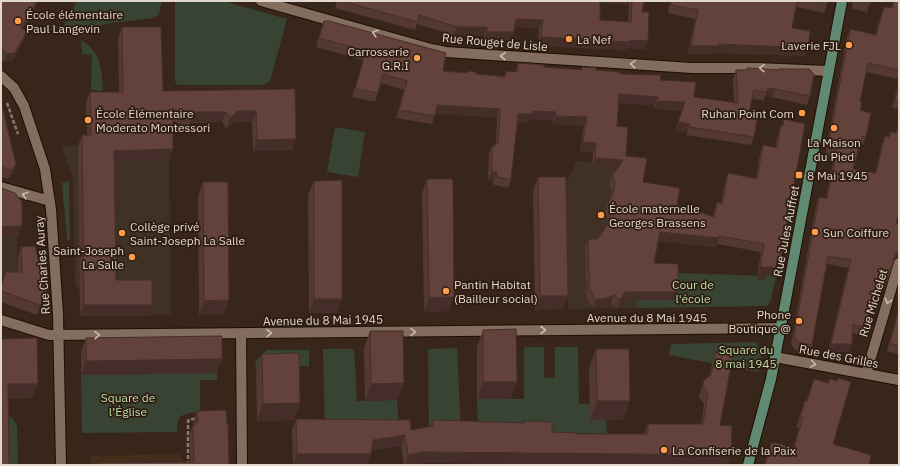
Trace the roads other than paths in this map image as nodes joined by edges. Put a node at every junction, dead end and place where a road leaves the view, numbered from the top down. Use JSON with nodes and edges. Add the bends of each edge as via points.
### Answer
{"nodes":[{"id":1,"x":261,"y":1,"type":"edge"},
{"id":2,"x":842,"y":1,"type":"edge"},
{"id":3,"x":829,"y":71,"type":"junction"},
{"id":4,"x":1,"y":76,"type":"edge"},
{"id":5,"x":1,"y":187,"type":"edge"},
{"id":6,"x":50,"y":201,"type":"junction"},
{"id":7,"x":899,"y":263,"type":"edge"},
{"id":8,"x":1,"y":320,"type":"edge"},
{"id":9,"x":780,"y":328,"type":"junction"},
{"id":10,"x":241,"y":333,"type":"junction"},
{"id":11,"x":58,"y":335,"type":"junction"},
{"id":12,"x":775,"y":357,"type":"junction"},
{"id":13,"x":866,"y":374,"type":"junction"},
{"id":14,"x":899,"y":380,"type":"edge"},
{"id":15,"x":61,"y":465,"type":"edge"},
{"id":16,"x":242,"y":465,"type":"edge"},
{"id":17,"x":748,"y":465,"type":"edge"}],
"edges":[{"from":3,"to":1,"type":"street","name":"Rue Rouget de Lisle","one_way":true,"via":[[692,68],[446,52]]},
{"from":2,"to":3,"type":"main road","name":"Rue Jules Auffret"},
{"from":3,"to":9,"type":"main road","name":"Rue Jules Auffret"},
{"from":4,"to":6,"type":"street","name":"Rue Charles Auray","via":[[14,88],[24,106],[45,169]]},
{"from":6,"to":5,"type":"street","one_way":true},
{"from":6,"to":11,"type":"street","name":"Rue Charles Auray"},
{"from":7,"to":13,"type":"street","name":"Rue Michelet","one_way":true},
{"from":8,"to":11,"type":"street","name":"Avenue du 8 Mai 1945","via":[[43,334]]},
{"from":10,"to":9,"type":"street","name":"Avenue du 8 Mai 1945","one_way":true},
{"from":9,"to":12,"type":"main road","name":"Rue Jules Auffret"},
{"from":11,"to":10,"type":"street","name":"Avenue du 8 Mai 1945","one_way":true},
{"from":10,"to":16,"type":"street"},
{"from":11,"to":15,"type":"street","name":"Rue Charles Auray"},
{"from":12,"to":13,"type":"street","name":"Rue des Grilles","one_way":true},
{"from":12,"to":17,"type":"main road","name":"Rue Jules Auffret"},
{"from":13,"to":14,"type":"street","name":"Rue des Grilles"}]}
